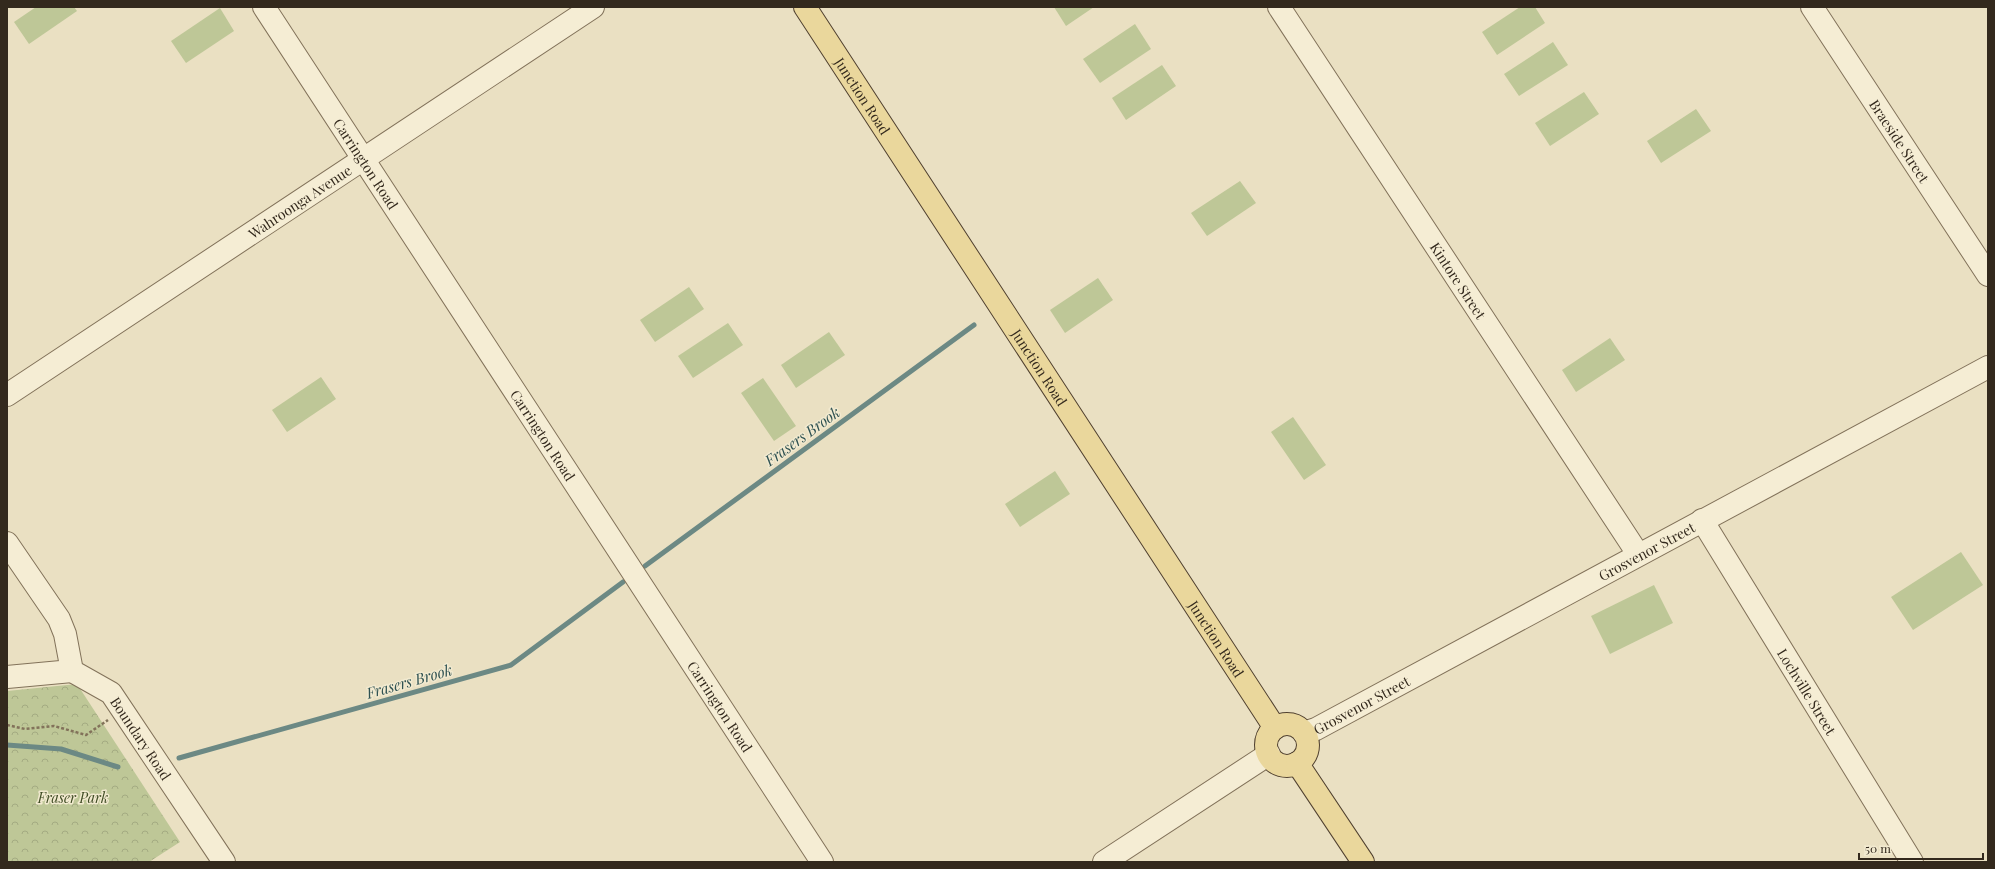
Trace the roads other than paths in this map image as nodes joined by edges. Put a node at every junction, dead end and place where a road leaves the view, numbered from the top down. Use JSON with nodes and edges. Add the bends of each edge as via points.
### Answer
{"nodes":[{"id":1,"x":264,"y":7,"type":"edge"},
{"id":2,"x":593,"y":7,"type":"edge"},
{"id":3,"x":805,"y":7,"type":"edge"},
{"id":4,"x":1279,"y":7,"type":"edge"},
{"id":5,"x":1812,"y":7,"type":"edge"},
{"id":6,"x":363,"y":158,"type":"junction"},
{"id":7,"x":1988,"y":275,"type":"edge"},
{"id":8,"x":1988,"y":367,"type":"edge"},
{"id":9,"x":7,"y":395,"type":"edge"},
{"id":10,"x":1702,"y":520,"type":"junction"},
{"id":11,"x":7,"y":544,"type":"edge"},
{"id":12,"x":1638,"y":554,"type":"junction"},
{"id":13,"x":72,"y":671,"type":"junction"},
{"id":14,"x":7,"y":677,"type":"edge"},
{"id":15,"x":1274,"y":728,"type":"junction"},
{"id":16,"x":1304,"y":733,"type":"junction"},
{"id":17,"x":1269,"y":754,"type":"junction"},
{"id":18,"x":1297,"y":763,"type":"junction"},
{"id":19,"x":224,"y":862,"type":"edge"},
{"id":20,"x":822,"y":862,"type":"edge"},
{"id":21,"x":1104,"y":862,"type":"edge"},
{"id":22,"x":1363,"y":862,"type":"edge"},
{"id":23,"x":1912,"y":862,"type":"edge"}],
"edges":[{"from":1,"to":6,"type":"street","name":"Carrington Road"},
{"from":2,"to":6,"type":"street","name":"Wahroonga Avenue"},
{"from":3,"to":15,"type":"main road","name":"Junction Road"},
{"from":4,"to":12,"type":"street","name":"Kintore Street"},
{"from":5,"to":7,"type":"street","name":"Braeside Street"},
{"from":6,"to":9,"type":"street","name":"Wahroonga Avenue"},
{"from":6,"to":20,"type":"street","name":"Carrington Road"},
{"from":8,"to":10,"type":"street","name":"Grosvenor Street"},
{"from":10,"to":12,"type":"street","name":"Grosvenor Street"},
{"from":10,"to":23,"type":"street","name":"Lochville Street"},
{"from":11,"to":13,"type":"street","via":[[59,619],[65,634]]},
{"from":12,"to":16,"type":"street","name":"Grosvenor Street","via":[[1316,729]]},
{"from":13,"to":14,"type":"street"},
{"from":13,"to":19,"type":"street","name":"Boundary Road","via":[[111,693]]},
{"from":15,"to":16,"type":"main road","via":[[1290,724]]},
{"from":15,"to":17,"type":"main road","via":[[1266,743]]},
{"from":16,"to":18,"type":"main road","via":[[1307,738],[1307,749]]},
{"from":17,"to":18,"type":"main road","via":[[1281,765]]},
{"from":17,"to":21,"type":"street"},
{"from":18,"to":22,"type":"main road"}]}
